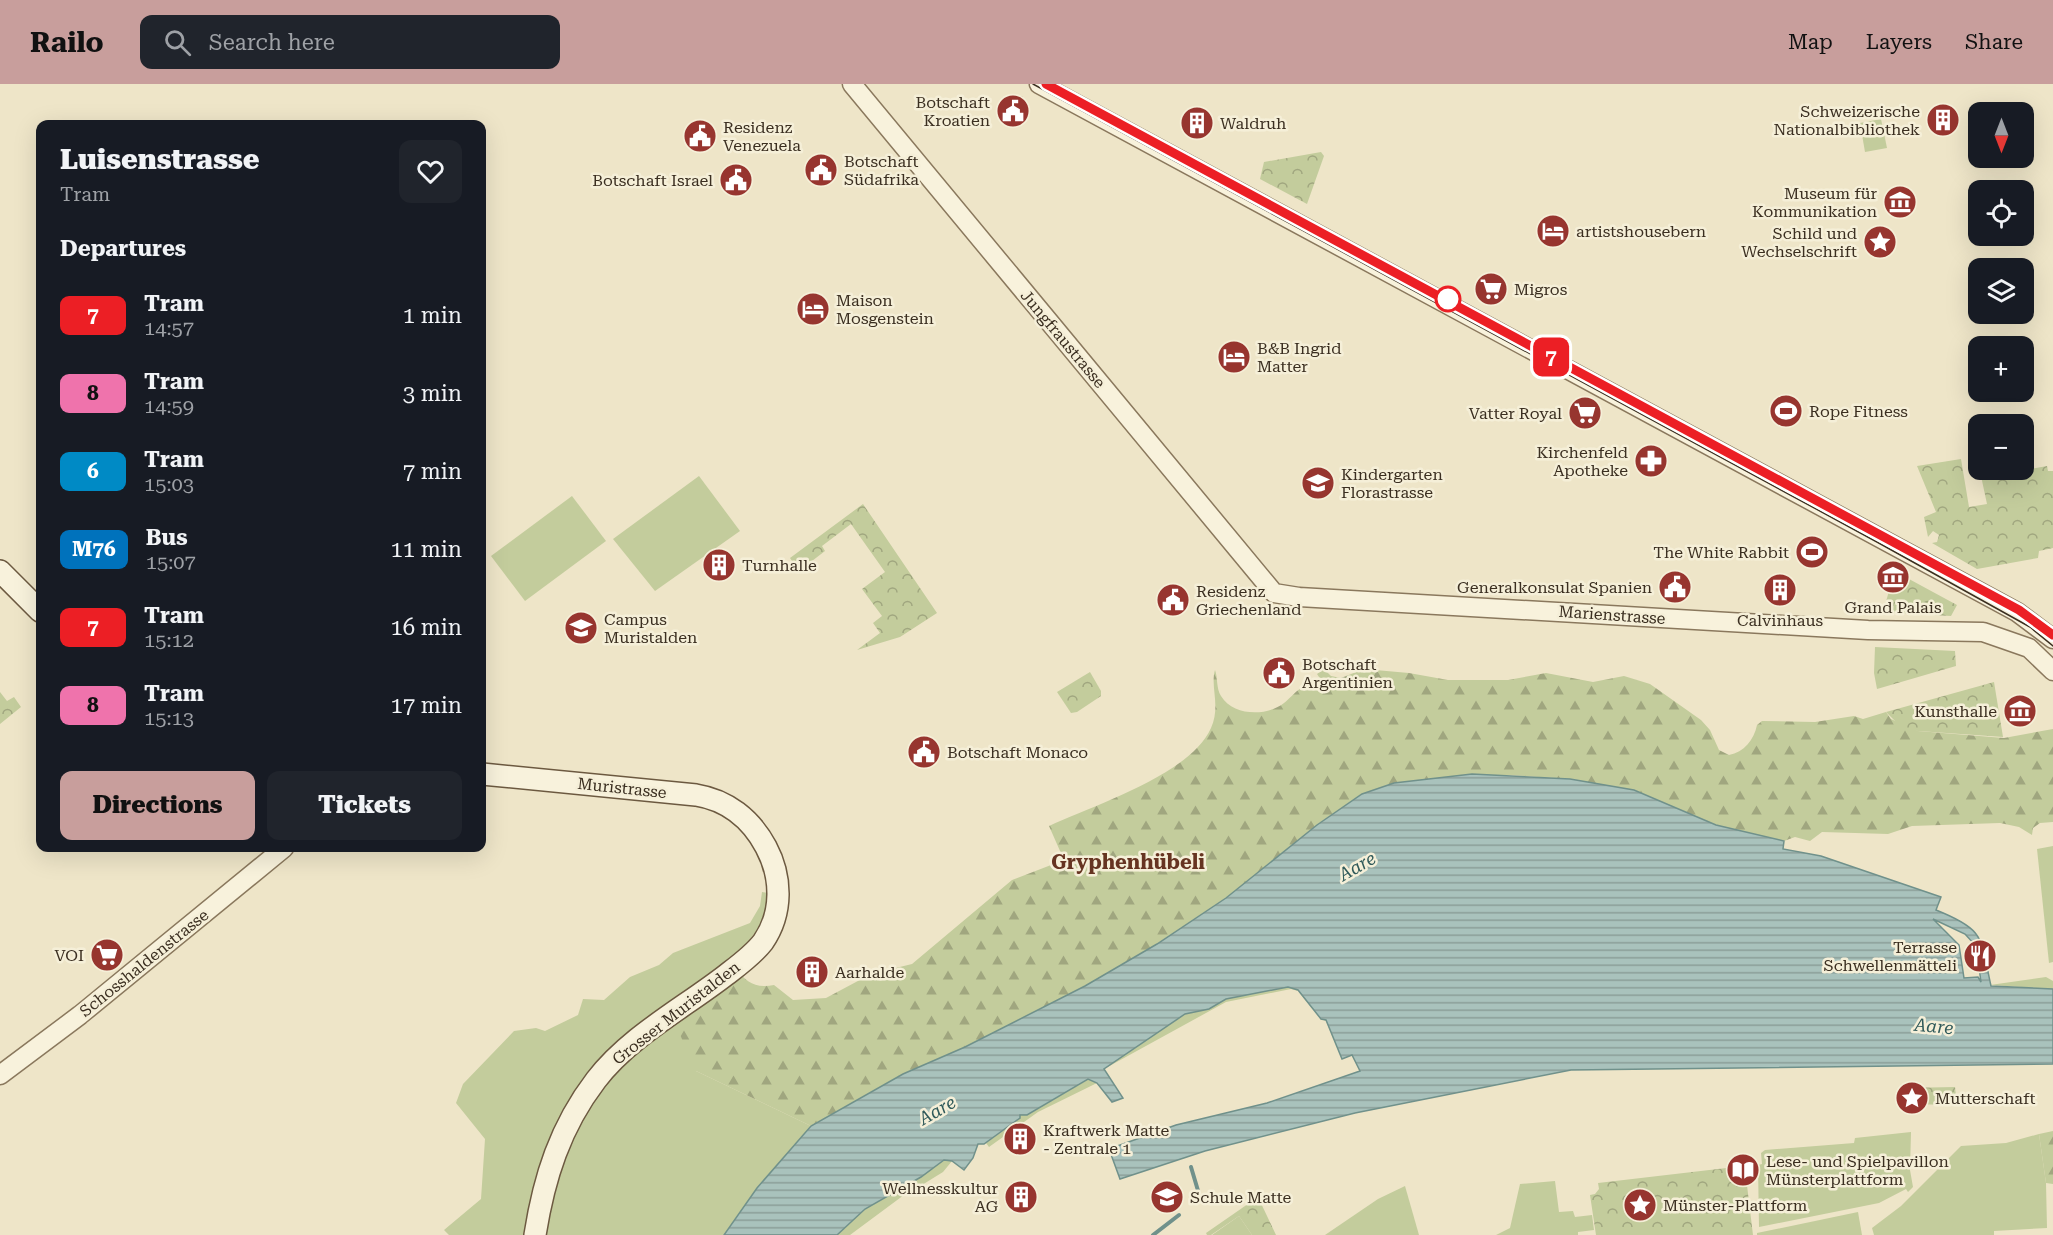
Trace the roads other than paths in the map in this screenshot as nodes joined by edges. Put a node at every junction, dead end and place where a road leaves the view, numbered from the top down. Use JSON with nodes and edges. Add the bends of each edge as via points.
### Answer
{"nodes":[{"id":1,"x":852,"y":84,"type":"edge"},
{"id":2,"x":1039,"y":84,"type":"edge"},
{"id":3,"x":0,"y":571,"type":"edge"},
{"id":4,"x":1274,"y":593,"type":"joint"},
{"id":5,"x":36,"y":607,"type":"edge"},
{"id":6,"x":2053,"y":639,"type":"edge"},
{"id":7,"x":2053,"y":671,"type":"edge"},
{"id":8,"x":486,"y":774,"type":"edge"},
{"id":9,"x":752,"y":826,"type":"joint"},
{"id":10,"x":279,"y":852,"type":"edge"},
{"id":11,"x":0,"y":1075,"type":"edge"},
{"id":12,"x":534,"y":1235,"type":"edge"}],
"edges":[{"from":1,"to":4,"type":"street","name":"Jungfraustrasse"},
{"from":2,"to":6,"type":"street","via":[[2017,612]]},
{"from":3,"to":5,"type":"main road"},
{"from":4,"to":7,"type":"street","name":"Marienstrasse","via":[[1868,630],[1983,633],[2029,648]]},
{"from":8,"to":9,"type":"main road","name":"Muristrasse","via":[[711,798],[729,806]]},
{"from":9,"to":12,"type":"main road","name":"Grosser Muristalden","via":[[769,854],[777,878],[776,914],[769,932],[753,954],[628,1046],[595,1081],[556,1146]]},
{"from":10,"to":11,"type":"street","name":"Schosshaldenstrasse","via":[[80,1016]]}]}
